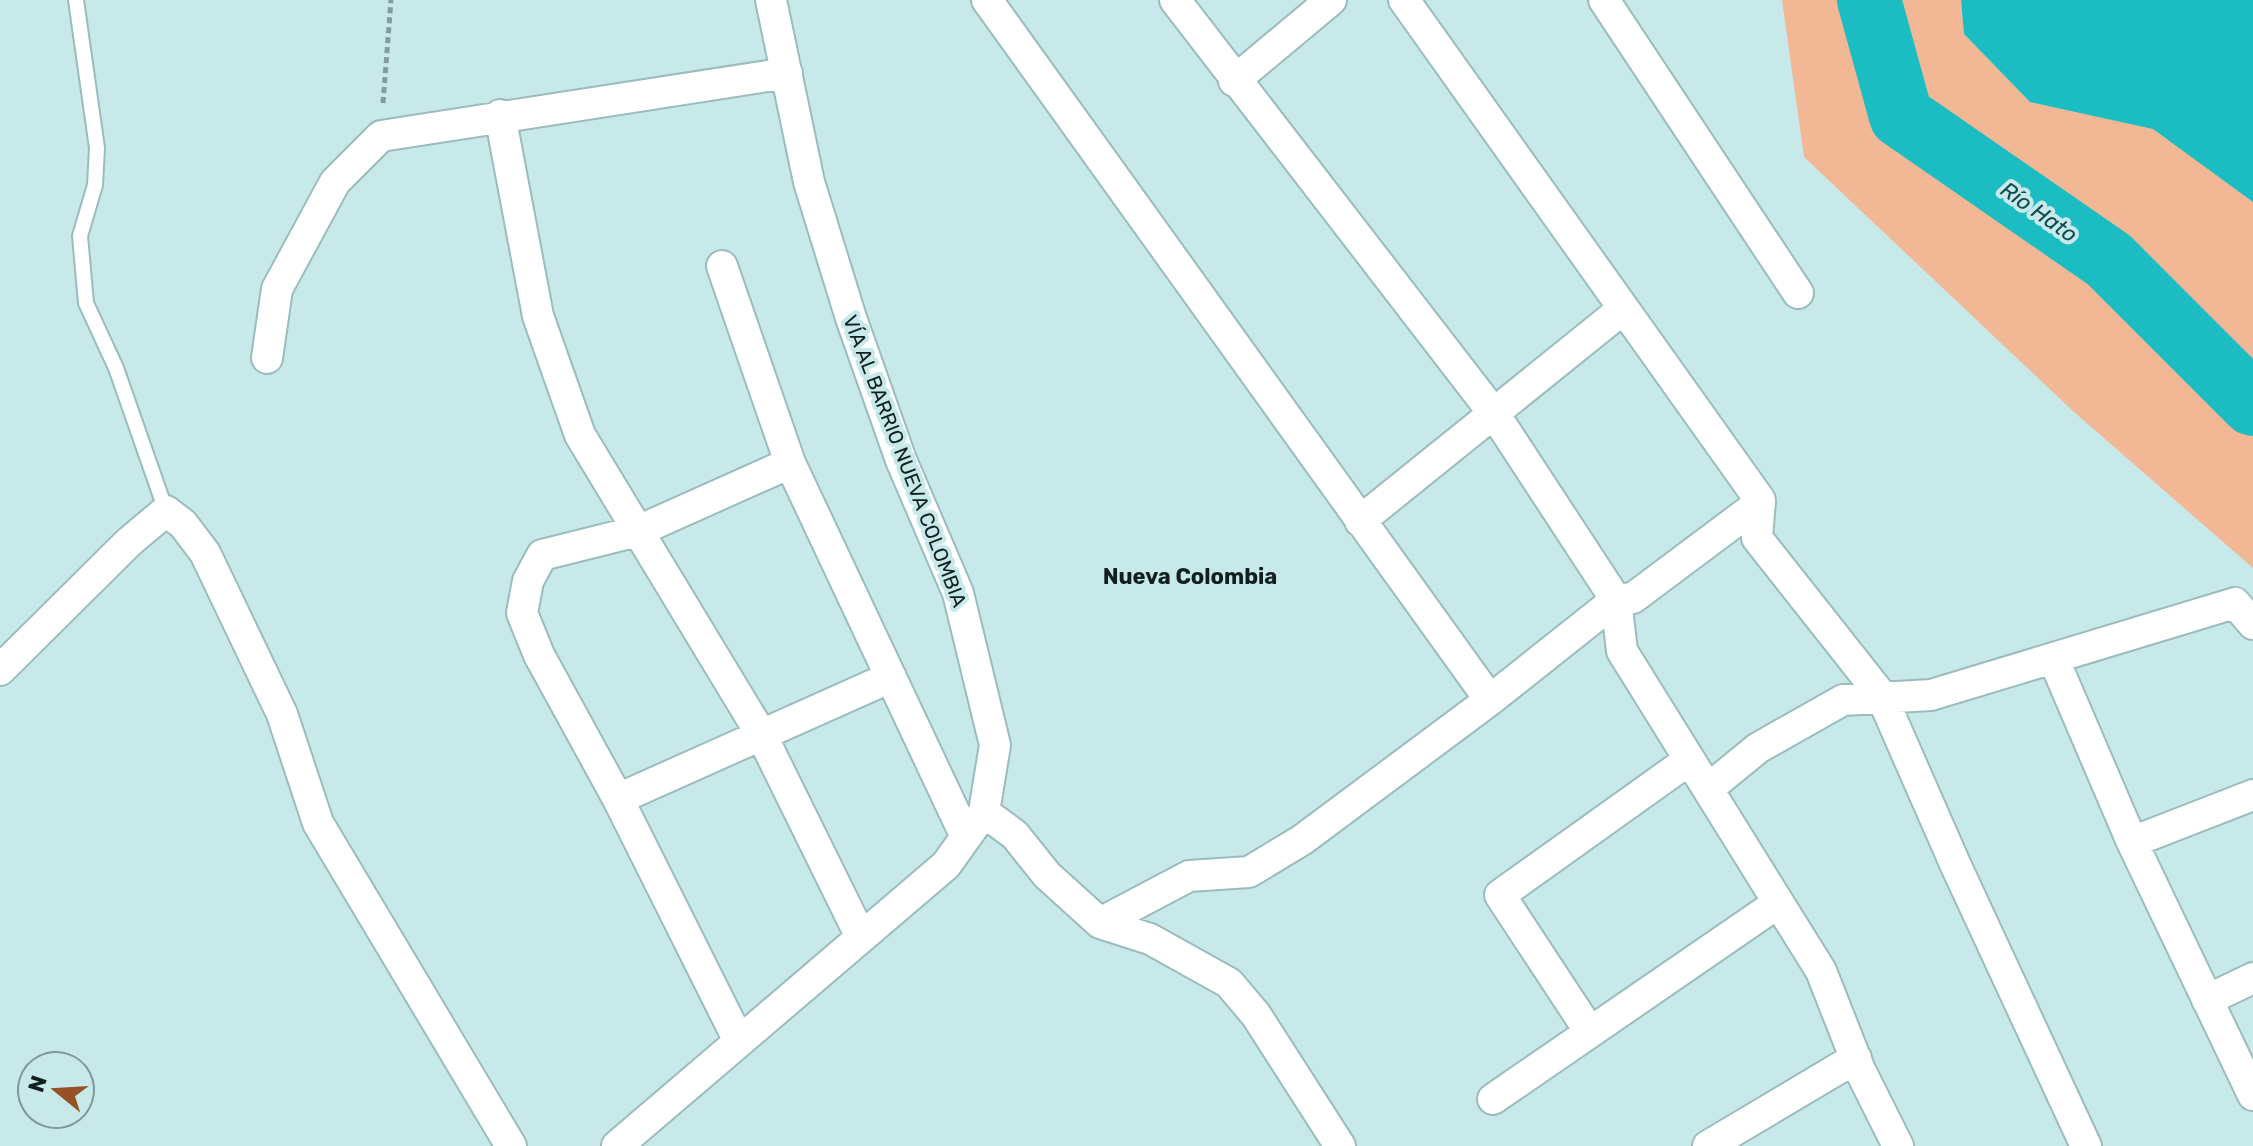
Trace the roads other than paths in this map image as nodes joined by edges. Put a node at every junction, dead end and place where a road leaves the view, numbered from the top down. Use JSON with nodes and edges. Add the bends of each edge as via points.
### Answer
{"nodes":[{"id":1,"x":76,"y":0,"type":"edge"},
{"id":2,"x":771,"y":0,"type":"edge"},
{"id":3,"x":987,"y":0,"type":"edge"},
{"id":4,"x":1175,"y":0,"type":"edge"},
{"id":5,"x":1331,"y":0,"type":"edge"},
{"id":6,"x":1404,"y":0,"type":"edge"},
{"id":7,"x":1604,"y":0,"type":"edge"},
{"id":8,"x":787,"y":73,"type":"junction"},
{"id":9,"x":1234,"y":81,"type":"junction"},
{"id":10,"x":500,"y":115,"type":"junction"},
{"id":11,"x":722,"y":266,"type":"dead end"},
{"id":12,"x":1798,"y":293,"type":"dead end"},
{"id":13,"x":1623,"y":309,"type":"junction"},
{"id":14,"x":267,"y":358,"type":"dead end"},
{"id":15,"x":1495,"y":415,"type":"junction"},
{"id":16,"x":790,"y":463,"type":"junction"},
{"id":17,"x":1760,"y":503,"type":"junction"},
{"id":18,"x":166,"y":511,"type":"junction"},
{"id":19,"x":1360,"y":521,"type":"junction"},
{"id":20,"x":638,"y":531,"type":"junction"},
{"id":21,"x":1616,"y":600,"type":"junction"},
{"id":22,"x":2253,"y":624,"type":"edge"},
{"id":23,"x":2054,"y":660,"type":"junction"},
{"id":24,"x":0,"y":670,"type":"edge"},
{"id":25,"x":891,"y":677,"type":"junction"},
{"id":26,"x":1881,"y":695,"type":"junction"},
{"id":27,"x":1490,"y":700,"type":"junction"},
{"id":28,"x":761,"y":734,"type":"junction"},
{"id":29,"x":1689,"y":760,"type":"junction"},
{"id":30,"x":1708,"y":789,"type":"junction"},
{"id":31,"x":2253,"y":795,"type":"edge"},
{"id":32,"x":618,"y":799,"type":"junction"},
{"id":33,"x":984,"y":812,"type":"junction"},
{"id":34,"x":966,"y":837,"type":"junction"},
{"id":35,"x":2132,"y":842,"type":"junction"},
{"id":36,"x":1778,"y":903,"type":"junction"},
{"id":37,"x":1100,"y":923,"type":"junction"},
{"id":38,"x":861,"y":937,"type":"junction"},
{"id":39,"x":2253,"y":978,"type":"edge"},
{"id":40,"x":2207,"y":1000,"type":"junction"},
{"id":41,"x":1590,"y":1032,"type":"junction"},
{"id":42,"x":739,"y":1041,"type":"junction"},
{"id":43,"x":1856,"y":1058,"type":"junction"},
{"id":44,"x":2253,"y":1095,"type":"edge"},
{"id":45,"x":1493,"y":1099,"type":"dead end"},
{"id":46,"x":649,"y":1136,"type":"edge"},
{"id":47,"x":511,"y":1146,"type":"edge"},
{"id":48,"x":617,"y":1146,"type":"edge"},
{"id":49,"x":1340,"y":1146,"type":"edge"},
{"id":50,"x":1708,"y":1146,"type":"edge"},
{"id":51,"x":1898,"y":1146,"type":"edge"},
{"id":52,"x":2086,"y":1146,"type":"edge"}],
"edges":[{"from":1,"to":18,"type":"lane","via":[[97,148],[95,185],[80,236],[86,303],[116,368]]},
{"from":2,"to":8,"type":"street","name":"VÍA AL BARRIO NUEVA COLOMBIA"},
{"from":3,"to":19,"type":"street"},
{"from":4,"to":9,"type":"street"},
{"from":5,"to":9,"type":"street"},
{"from":6,"to":13,"type":"street"},
{"from":7,"to":12,"type":"street"},
{"from":8,"to":10,"type":"street"},
{"from":8,"to":33,"type":"street","name":"VÍA AL BARRIO NUEVA COLOMBIA","via":[[809,182],[851,318],[901,460],[958,593],[995,745]]},
{"from":9,"to":15,"type":"street"},
{"from":10,"to":14,"type":"street","via":[[381,136],[335,182],[277,289]]},
{"from":10,"to":20,"type":"street","via":[[538,316],[580,435]]},
{"from":11,"to":16,"type":"street"},
{"from":13,"to":15,"type":"street"},
{"from":13,"to":17,"type":"street"},
{"from":15,"to":19,"type":"street"},
{"from":15,"to":21,"type":"street"},
{"from":16,"to":20,"type":"street"},
{"from":16,"to":25,"type":"street"},
{"from":17,"to":21,"type":"street","via":[[1633,598]]},
{"from":17,"to":26,"type":"street","via":[[1757,538]]},
{"from":18,"to":24,"type":"street"},
{"from":18,"to":47,"type":"street","via":[[205,553],[282,714],[318,823]]},
{"from":19,"to":27,"type":"street"},
{"from":20,"to":28,"type":"street"},
{"from":20,"to":32,"type":"street","via":[[542,555],[528,581],[522,613],[539,655]]},
{"from":21,"to":27,"type":"street"},
{"from":21,"to":29,"type":"street","via":[[1622,651]]},
{"from":22,"to":23,"type":"street","via":[[2235,603]]},
{"from":23,"to":26,"type":"street","via":[[1931,695]]},
{"from":23,"to":35,"type":"street"},
{"from":25,"to":28,"type":"street"},
{"from":25,"to":34,"type":"street"},
{"from":26,"to":30,"type":"street","via":[[1843,700],[1758,748]]},
{"from":26,"to":52,"type":"street"},
{"from":27,"to":37,"type":"street","via":[[1302,840],[1249,872],[1189,876]]},
{"from":28,"to":32,"type":"street"},
{"from":28,"to":38,"type":"street"},
{"from":29,"to":30,"type":"street"},
{"from":29,"to":41,"type":"street","via":[[1500,895]]},
{"from":30,"to":36,"type":"street"},
{"from":31,"to":35,"type":"street"},
{"from":32,"to":42,"type":"street"},
{"from":33,"to":34,"type":"street","name":"VÍA AL BARRIO NUEVA COLOMBIA"},
{"from":33,"to":37,"type":"street","via":[[1015,835],[1047,875]]},
{"from":34,"to":38,"type":"street","name":"VÍA AL BARRIO NUEVA COLOMBIA","via":[[946,865]]},
{"from":35,"to":40,"type":"street"},
{"from":36,"to":41,"type":"street"},
{"from":36,"to":43,"type":"street","via":[[1821,971]]},
{"from":37,"to":49,"type":"street","via":[[1150,939],[1229,983],[1256,1015]]},
{"from":38,"to":42,"type":"street","name":"VÍA AL BARRIO NUEVA COLOMBIA"},
{"from":39,"to":40,"type":"street"},
{"from":40,"to":44,"type":"street"},
{"from":41,"to":45,"type":"street"},
{"from":42,"to":46,"type":"street","name":"VÍA AL BARRIO NUEVA COLOMBIA"},
{"from":43,"to":50,"type":"street"},
{"from":43,"to":51,"type":"street"},
{"from":46,"to":48,"type":"street","name":"VÍA AL BARRIO NUEVA COLOMBIA"}]}
